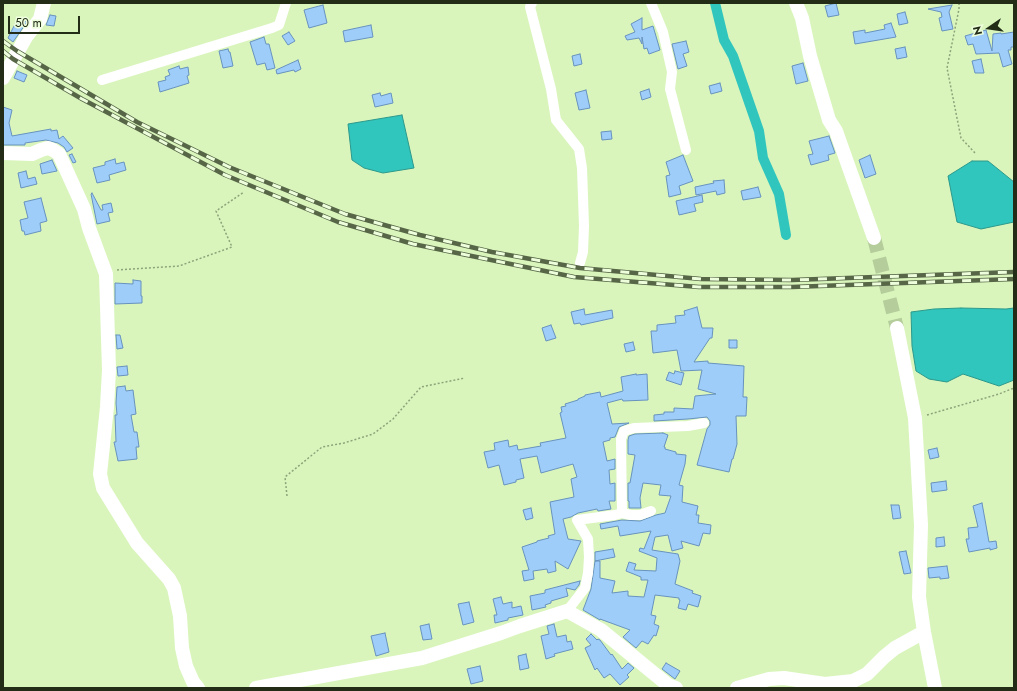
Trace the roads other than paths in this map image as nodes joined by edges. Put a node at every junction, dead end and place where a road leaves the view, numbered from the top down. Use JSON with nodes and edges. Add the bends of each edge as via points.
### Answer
{"nodes":[{"id":1,"x":44,"y":3,"type":"edge"},
{"id":2,"x":286,"y":3,"type":"edge"},
{"id":3,"x":532,"y":3,"type":"edge"},
{"id":4,"x":651,"y":3,"type":"edge"},
{"id":5,"x":796,"y":3,"type":"edge"},
{"id":6,"x":3,"y":78,"type":"edge"},
{"id":7,"x":102,"y":80,"type":"dead end"},
{"id":8,"x":686,"y":150,"type":"dead end"},
{"id":9,"x":3,"y":152,"type":"edge"},
{"id":10,"x":874,"y":238,"type":"tunnel mouth"},
{"id":11,"x":580,"y":263,"type":"dead end"},
{"id":12,"x":897,"y":328,"type":"tunnel mouth"},
{"id":13,"x":704,"y":423,"type":"dead end"},
{"id":14,"x":651,"y":511,"type":"dead end"},
{"id":15,"x":622,"y":513,"type":"junction"},
{"id":16,"x":567,"y":611,"type":"junction"},
{"id":17,"x":924,"y":632,"type":"junction"},
{"id":18,"x":198,"y":688,"type":"edge"},
{"id":19,"x":256,"y":688,"type":"edge"},
{"id":20,"x":676,"y":688,"type":"edge"},
{"id":21,"x":737,"y":688,"type":"edge"},
{"id":22,"x":935,"y":688,"type":"edge"}],
"edges":[{"from":1,"to":6,"type":"street","via":[[40,19],[26,37]]},
{"from":2,"to":7,"type":"street","via":[[279,24],[272,28]]},
{"from":3,"to":11,"type":"street","via":[[530,7],[551,89],[556,120],[579,148],[584,226]]},
{"from":4,"to":8,"type":"street","via":[[663,32],[672,72],[670,89]]},
{"from":5,"to":10,"type":"street","via":[[829,120],[836,131]]},
{"from":9,"to":18,"type":"street","via":[[32,154],[48,148],[59,154],[84,209],[105,271],[108,298],[109,370],[100,474],[107,495],[128,529],[174,588],[186,666]]},
{"from":12,"to":17,"type":"street","via":[[915,418],[921,525],[919,597]]},
{"from":13,"to":15,"type":"street","via":[[624,431],[621,438]]},
{"from":14,"to":15,"type":"street","via":[[640,515]]},
{"from":15,"to":16,"type":"street","via":[[577,520],[588,538],[588,573],[585,588]]},
{"from":16,"to":19,"type":"street","via":[[422,658]]},
{"from":16,"to":20,"type":"street","via":[[601,630],[668,685]]},
{"from":17,"to":21,"type":"street","via":[[896,648],[867,674],[853,681],[825,684],[784,678],[769,679]]},
{"from":17,"to":22,"type":"street"}]}
